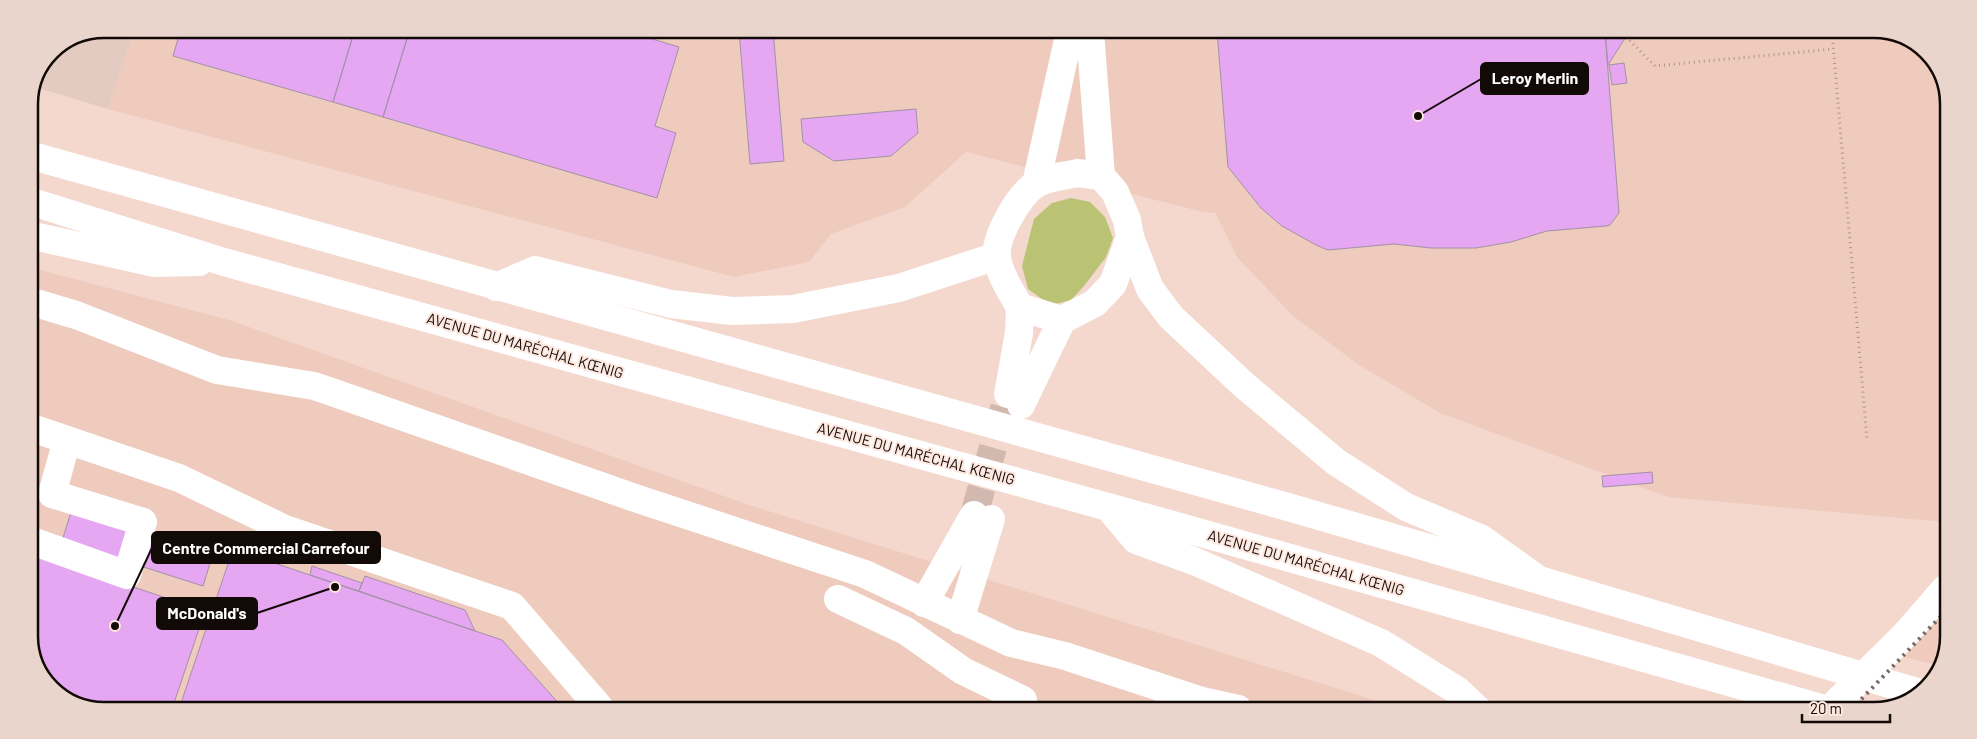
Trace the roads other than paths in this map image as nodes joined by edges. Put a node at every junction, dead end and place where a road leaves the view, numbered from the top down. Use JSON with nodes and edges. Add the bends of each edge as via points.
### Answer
{"nodes":[{"id":1,"x":1069,"y":37,"type":"edge"},
{"id":2,"x":1090,"y":37,"type":"edge"},
{"id":3,"x":38,"y":157,"type":"edge"},
{"id":4,"x":1101,"y":176,"type":"junction"},
{"id":5,"x":1036,"y":184,"type":"junction"},
{"id":6,"x":38,"y":204,"type":"edge"},
{"id":7,"x":38,"y":237,"type":"edge"},
{"id":8,"x":1130,"y":237,"type":"junction"},
{"id":9,"x":997,"y":256,"type":"junction"},
{"id":10,"x":224,"y":262,"type":"junction"},
{"id":11,"x":496,"y":287,"type":"junction"},
{"id":12,"x":38,"y":304,"type":"edge"},
{"id":13,"x":1020,"y":307,"type":"junction"},
{"id":14,"x":1062,"y":320,"type":"junction"},
{"id":15,"x":38,"y":436,"type":"edge"},
{"id":16,"x":68,"y":440,"type":"junction"},
{"id":17,"x":1109,"y":508,"type":"junction"},
{"id":18,"x":38,"y":543,"type":"edge"},
{"id":19,"x":1539,"y":580,"type":"junction"},
{"id":20,"x":1940,"y":596,"type":"edge"},
{"id":21,"x":838,"y":598,"type":"dead end"},
{"id":22,"x":924,"y":603,"type":"junction"},
{"id":23,"x":960,"y":620,"type":"junction"},
{"id":24,"x":1910,"y":690,"type":"edge"},
{"id":25,"x":1023,"y":700,"type":"dead end"},
{"id":26,"x":595,"y":702,"type":"edge"},
{"id":27,"x":1206,"y":702,"type":"edge"},
{"id":28,"x":1470,"y":702,"type":"edge"},
{"id":29,"x":1799,"y":702,"type":"edge"},
{"id":30,"x":1827,"y":702,"type":"edge"}],
"edges":[{"from":1,"to":5,"type":"main road"},
{"from":2,"to":4,"type":"main road"},
{"from":3,"to":11,"type":"main road"},
{"from":4,"to":5,"type":"main road","via":[[1078,173]]},
{"from":4,"to":8,"type":"main road","via":[[1115,192],[1127,220]]},
{"from":5,"to":9,"type":"main road","via":[[1012,213],[1001,234]]},
{"from":6,"to":10,"type":"main road","name":"AVENUE DU MARÉCHAL KŒNIG"},
{"from":7,"to":10,"type":"main road","via":[[155,263]]},
{"from":8,"to":14,"type":"main road","via":[[1113,284],[1095,303]]},
{"from":8,"to":19,"type":"main road","via":[[1150,289],[1171,317],[1245,386],[1336,462],[1406,507],[1482,539]]},
{"from":9,"to":11,"type":"main road","via":[[899,288],[792,309],[732,311],[671,304],[535,270]]},
{"from":9,"to":13,"type":"main road","via":[[1006,283]]},
{"from":10,"to":17,"type":"main road","name":"AVENUE DU MARÉCHAL KŒNIG"},
{"from":11,"to":19,"type":"main road"},
{"from":12,"to":22,"type":"main road","via":[[76,315],[217,370],[329,391],[634,498],[866,574]]},
{"from":13,"to":14,"type":"main road"},
{"from":13,"to":14,"type":"main road","via":[[1015,400]]},
{"from":15,"to":16,"type":"main road"},
{"from":16,"to":18,"type":"main road","via":[[52,494],[143,522],[127,575]]},
{"from":16,"to":26,"type":"main road","via":[[180,478],[285,529],[512,606]]},
{"from":17,"to":28,"type":"main road","via":[[1136,540],[1194,561],[1381,643],[1458,691]]},
{"from":17,"to":29,"type":"main road","name":"AVENUE DU MARÉCHAL KŒNIG"},
{"from":19,"to":24,"type":"main road"},
{"from":20,"to":30,"type":"main road","via":[[1905,635]]},
{"from":21,"to":25,"type":"main road","via":[[906,631],[963,670]]},
{"from":22,"to":23,"type":"main road"},
{"from":22,"to":23,"type":"main road","via":[[982,517]]},
{"from":23,"to":27,"type":"main road","via":[[1011,643],[1065,656]]}]}
